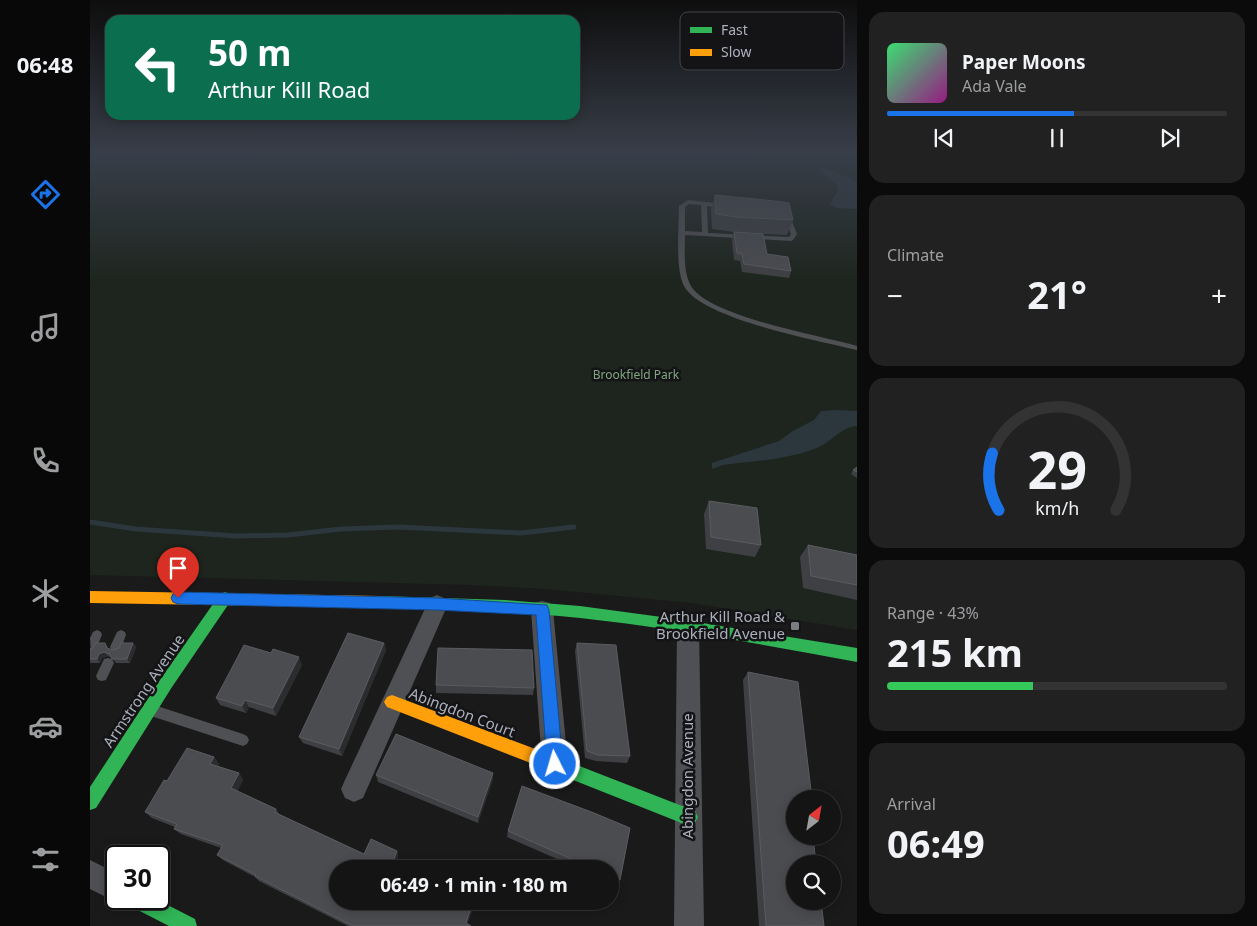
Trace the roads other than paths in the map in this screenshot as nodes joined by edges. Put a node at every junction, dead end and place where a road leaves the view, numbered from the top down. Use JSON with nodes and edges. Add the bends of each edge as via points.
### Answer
{"nodes":[{"id":1,"x":704,"y":204,"type":"junction"},
{"id":2,"x":732,"y":208,"type":"edge"},
{"id":3,"x":778,"y":213,"type":"edge"},
{"id":4,"x":683,"y":233,"type":"junction"},
{"id":5,"x":705,"y":235,"type":"junction"},
{"id":6,"x":857,"y":348,"type":"edge"},
{"id":7,"x":90,"y":597,"type":"edge"},
{"id":8,"x":225,"y":598,"type":"junction"},
{"id":9,"x":437,"y":604,"type":"junction"},
{"id":10,"x":542,"y":610,"type":"junction"},
{"id":11,"x":688,"y":627,"type":"junction"},
{"id":12,"x":97,"y":635,"type":"dead end"},
{"id":13,"x":121,"y":635,"type":"dead end"},
{"id":14,"x":91,"y":647,"type":"edge"},
{"id":15,"x":116,"y":647,"type":"edge"},
{"id":16,"x":857,"y":655,"type":"edge"},
{"id":17,"x":108,"y":663,"type":"dead end"},
{"id":18,"x":102,"y":676,"type":"dead end"},
{"id":19,"x":392,"y":702,"type":"junction"},
{"id":20,"x":149,"y":709,"type":"junction"},
{"id":21,"x":243,"y":740,"type":"dead end"},
{"id":22,"x":555,"y":764,"type":"junction"},
{"id":23,"x":354,"y":789,"type":"dead end"},
{"id":24,"x":90,"y":802,"type":"edge"},
{"id":25,"x":688,"y":817,"type":"junction"},
{"id":26,"x":90,"y":874,"type":"edge"},
{"id":27,"x":105,"y":882,"type":"edge"},
{"id":28,"x":158,"y":910,"type":"edge"},
{"id":29,"x":188,"y":926,"type":"edge"},
{"id":30,"x":689,"y":926,"type":"edge"}],
"edges":[{"from":1,"to":2,"type":"lane"},
{"from":1,"to":4,"type":"lane","via":[[683,204]]},
{"from":1,"to":5,"type":"lane"},
{"from":3,"to":5,"type":"lane","via":[[787,216],[794,234],[791,239]]},
{"from":4,"to":5,"type":"lane"},
{"from":4,"to":6,"type":"lane","via":[[687,286],[707,303],[736,317]]},
{"from":7,"to":8,"type":"street"},
{"from":8,"to":9,"type":"street"},
{"from":8,"to":20,"type":"street","name":"Armstrong Avenue"},
{"from":9,"to":10,"type":"street"},
{"from":9,"to":19,"type":"street"},
{"from":10,"to":11,"type":"street","via":[[607,615]]},
{"from":10,"to":22,"type":"street"},
{"from":11,"to":16,"type":"street"},
{"from":11,"to":25,"type":"street","name":"Abingdon Avenue"},
{"from":12,"to":14,"type":"lane"},
{"from":13,"to":15,"type":"lane"},
{"from":17,"to":18,"type":"lane"},
{"from":19,"to":22,"type":"street","name":"Abingdon Court"},
{"from":19,"to":23,"type":"street"},
{"from":20,"to":21,"type":"lane"},
{"from":20,"to":24,"type":"street","name":"Armstrong Avenue"},
{"from":22,"to":25,"type":"street","name":"Abingdon Court"},
{"from":25,"to":30,"type":"street","name":"Abingdon Avenue"},
{"from":26,"to":27,"type":"street"},
{"from":28,"to":29,"type":"street"}]}
